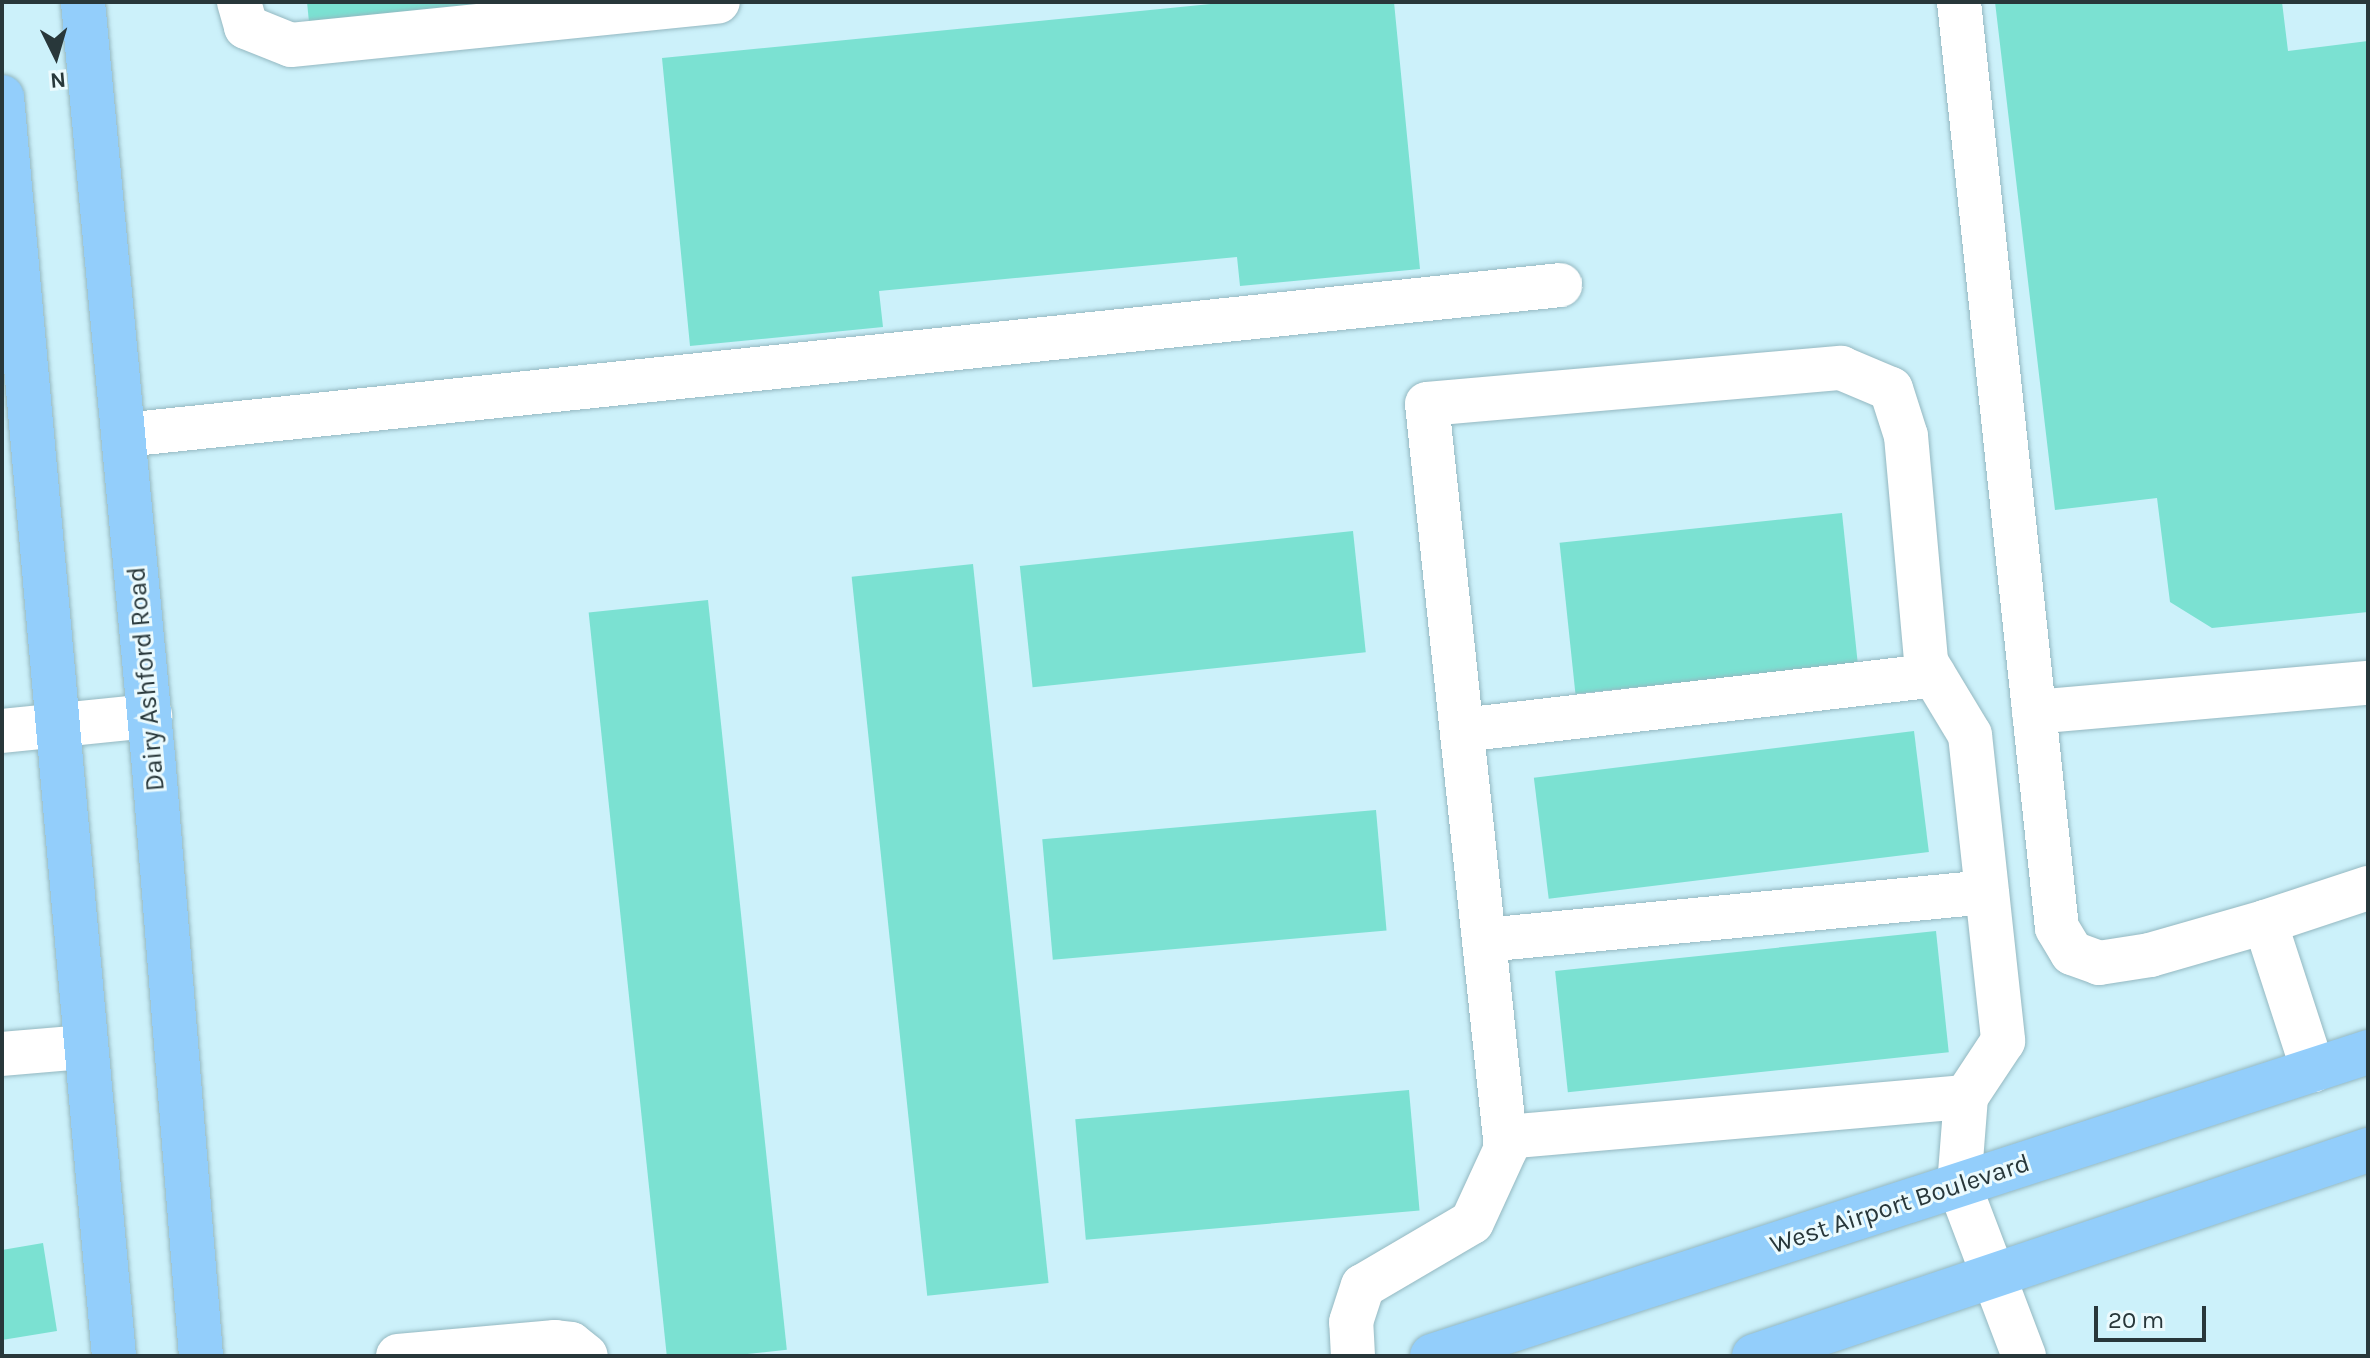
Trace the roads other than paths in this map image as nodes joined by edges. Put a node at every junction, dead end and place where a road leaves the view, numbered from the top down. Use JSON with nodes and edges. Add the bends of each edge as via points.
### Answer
{"nodes":[{"id":1,"x":83,"y":2,"type":"edge"},
{"id":2,"x":239,"y":2,"type":"edge"},
{"id":3,"x":718,"y":2,"type":"edge"},
{"id":4,"x":1959,"y":2,"type":"edge"},
{"id":5,"x":2,"y":97,"type":"edge"},
{"id":6,"x":1560,"y":285,"type":"dead end"},
{"id":7,"x":124,"y":435,"type":"junction"},
{"id":8,"x":1934,"y":675,"type":"junction"},
{"id":9,"x":2368,"y":683,"type":"edge"},
{"id":10,"x":2034,"y":712,"type":"junction"},
{"id":11,"x":150,"y":716,"type":"junction"},
{"id":12,"x":57,"y":726,"type":"junction"},
{"id":13,"x":1462,"y":730,"type":"junction"},
{"id":14,"x":2,"y":731,"type":"edge"},
{"id":15,"x":2368,"y":888,"type":"edge"},
{"id":16,"x":1987,"y":892,"type":"junction"},
{"id":17,"x":2265,"y":922,"type":"junction"},
{"id":18,"x":1485,"y":940,"type":"junction"},
{"id":19,"x":84,"y":1047,"type":"junction"},
{"id":20,"x":2368,"y":1052,"type":"edge"},
{"id":21,"x":2,"y":1054,"type":"edge"},
{"id":22,"x":2313,"y":1070,"type":"junction"},
{"id":23,"x":1966,"y":1097,"type":"junction"},
{"id":24,"x":1506,"y":1137,"type":"junction"},
{"id":25,"x":2368,"y":1150,"type":"edge"},
{"id":26,"x":1959,"y":1185,"type":"junction"},
{"id":27,"x":1997,"y":1276,"type":"junction"},
{"id":28,"x":114,"y":1356,"type":"edge"},
{"id":29,"x":201,"y":1356,"type":"edge"},
{"id":30,"x":398,"y":1356,"type":"edge"},
{"id":31,"x":586,"y":1356,"type":"edge"},
{"id":32,"x":1353,"y":1356,"type":"edge"},
{"id":33,"x":1432,"y":1356,"type":"edge"},
{"id":34,"x":1754,"y":1356,"type":"edge"},
{"id":35,"x":2024,"y":1356,"type":"edge"}],
"edges":[{"from":1,"to":7,"type":"main road","name":"Dairy Ashford Road"},
{"from":2,"to":3,"type":"street","via":[[246,27],[291,45]]},
{"from":4,"to":10,"type":"street"},
{"from":5,"to":12,"type":"main road"},
{"from":6,"to":7,"type":"street"},
{"from":7,"to":11,"type":"main road","name":"Dairy Ashford Road"},
{"from":8,"to":13,"type":"street"},
{"from":8,"to":13,"type":"street","via":[[1926,662],[1906,436],[1891,389],[1841,368],[1427,404]]},
{"from":8,"to":16,"type":"street","via":[[1970,735]]},
{"from":9,"to":10,"type":"street"},
{"from":10,"to":17,"type":"street","via":[[2057,928],[2072,953],[2099,963],[2137,957]]},
{"from":11,"to":12,"type":"street"},
{"from":11,"to":29,"type":"main road","name":"Dairy Ashford Road"},
{"from":12,"to":14,"type":"street"},
{"from":12,"to":19,"type":"main road"},
{"from":13,"to":18,"type":"street"},
{"from":15,"to":17,"type":"street"},
{"from":16,"to":18,"type":"street"},
{"from":16,"to":23,"type":"street","via":[[2003,1041]]},
{"from":17,"to":22,"type":"street"},
{"from":18,"to":24,"type":"street"},
{"from":19,"to":21,"type":"street"},
{"from":19,"to":28,"type":"main road"},
{"from":20,"to":22,"type":"main road","name":"West Airport Boulevard"},
{"from":22,"to":26,"type":"main road","name":"West Airport Boulevard"},
{"from":23,"to":24,"type":"street"},
{"from":23,"to":26,"type":"street"},
{"from":24,"to":32,"type":"street","via":[[1506,1148],[1472,1222],[1363,1286],[1351,1322]]},
{"from":25,"to":27,"type":"main road"},
{"from":26,"to":27,"type":"street"},
{"from":26,"to":33,"type":"main road","name":"West Airport Boulevard"},
{"from":27,"to":34,"type":"main road"},
{"from":27,"to":35,"type":"street"},
{"from":30,"to":31,"type":"street","via":[[555,1342],[571,1344]]}]}
